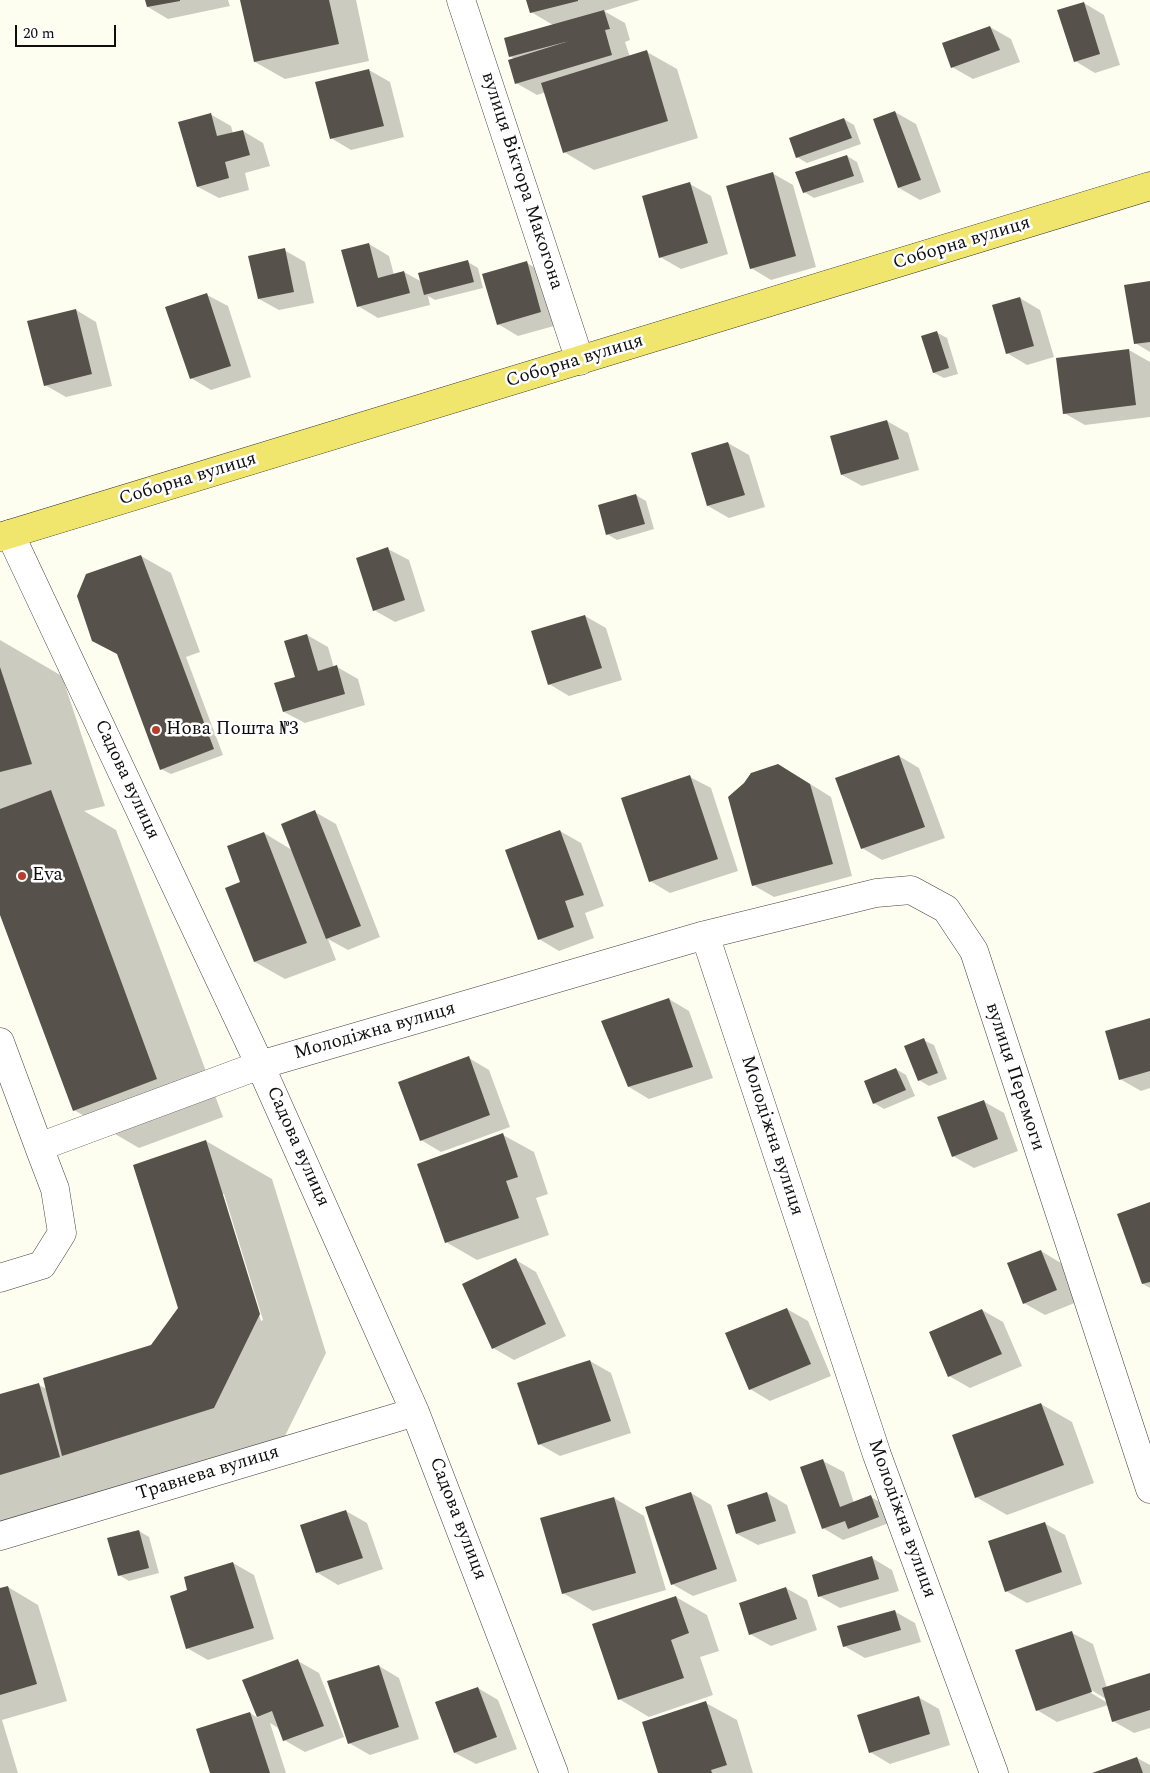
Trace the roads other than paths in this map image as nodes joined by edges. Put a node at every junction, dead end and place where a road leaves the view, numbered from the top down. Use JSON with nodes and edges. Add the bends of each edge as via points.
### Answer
{"nodes":[{"id":1,"x":462,"y":0,"type":"edge"},
{"id":2,"x":1150,"y":186,"type":"edge"},
{"id":3,"x":580,"y":361,"type":"junction"},
{"id":4,"x":5,"y":536,"type":"edge"},
{"id":5,"x":705,"y":935,"type":"junction"},
{"id":6,"x":0,"y":1042,"type":"edge"},
{"id":7,"x":260,"y":1065,"type":"junction"},
{"id":8,"x":39,"y":1148,"type":"junction"},
{"id":9,"x":0,"y":1278,"type":"edge"},
{"id":10,"x":415,"y":1412,"type":"junction"},
{"id":11,"x":1150,"y":1489,"type":"edge"},
{"id":12,"x":0,"y":1536,"type":"edge"},
{"id":13,"x":549,"y":1772,"type":"edge"},
{"id":14,"x":994,"y":1773,"type":"edge"}],
"edges":[{"from":1,"to":3,"type":"street","name":"вулиця Віктора Макогона"},
{"from":2,"to":3,"type":"main road","name":"Соборна вулиця"},
{"from":3,"to":4,"type":"main road","name":"Соборна вулиця"},
{"from":4,"to":7,"type":"street","name":"Садова вулиця"},
{"from":5,"to":7,"type":"street","name":"Молодіжна вулиця"},
{"from":5,"to":11,"type":"street","name":"вулиця Перемоги","via":[[876,893],[910,890],[946,909],[974,951]]},
{"from":5,"to":14,"type":"street","name":"Молодіжна вулиця","via":[[874,1445]]},
{"from":6,"to":8,"type":"street"},
{"from":7,"to":8,"type":"street","name":"Молодіжна вулиця"},
{"from":7,"to":10,"type":"street","name":"Садова вулиця"},
{"from":8,"to":9,"type":"street","via":[[55,1189],[62,1233],[42,1265]]},
{"from":10,"to":12,"type":"street","name":"Травнева вулиця"},
{"from":10,"to":13,"type":"street","name":"Садова вулиця"}]}
